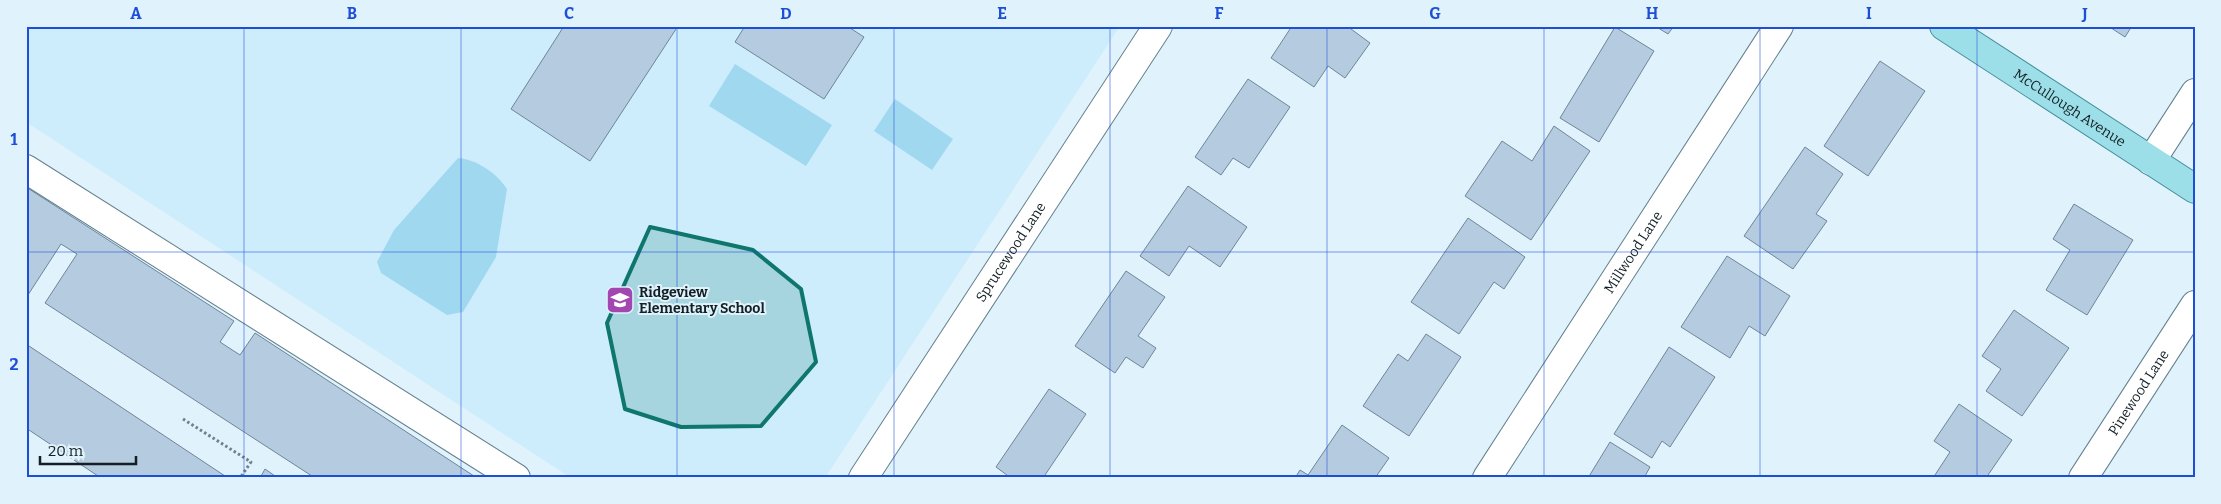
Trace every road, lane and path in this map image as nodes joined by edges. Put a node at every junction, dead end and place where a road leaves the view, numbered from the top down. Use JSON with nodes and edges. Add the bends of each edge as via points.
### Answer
{"nodes":[{"id":1,"x":1158,"y":26,"type":"edge"},
{"id":2,"x":1779,"y":26,"type":"edge"},
{"id":3,"x":1944,"y":26,"type":"edge"},
{"id":4,"x":2195,"y":93,"type":"edge"},
{"id":5,"x":2151,"y":161,"type":"junction"},
{"id":6,"x":26,"y":169,"type":"edge"},
{"id":7,"x":2195,"y":189,"type":"edge"},
{"id":8,"x":2195,"y":305,"type":"edge"},
{"id":9,"x":183,"y":419,"type":"dead end"},
{"id":10,"x":240,"y":478,"type":"edge"},
{"id":11,"x":516,"y":478,"type":"edge"},
{"id":12,"x":863,"y":478,"type":"edge"},
{"id":13,"x":1487,"y":478,"type":"edge"},
{"id":14,"x":2083,"y":478,"type":"edge"}],
"edges":[{"from":1,"to":12,"type":"street","name":"Sprucewood Lane"},
{"from":2,"to":13,"type":"street","name":"Millwood Lane"},
{"from":3,"to":5,"type":"main road","name":"McCullough Avenue"},
{"from":4,"to":5,"type":"street"},
{"from":5,"to":7,"type":"main road","name":"McCullough Avenue"},
{"from":6,"to":11,"type":"street"},
{"from":8,"to":14,"type":"street","name":"Pinewood Lane"},
{"from":9,"to":10,"type":"path","via":[[251,462]]}]}
